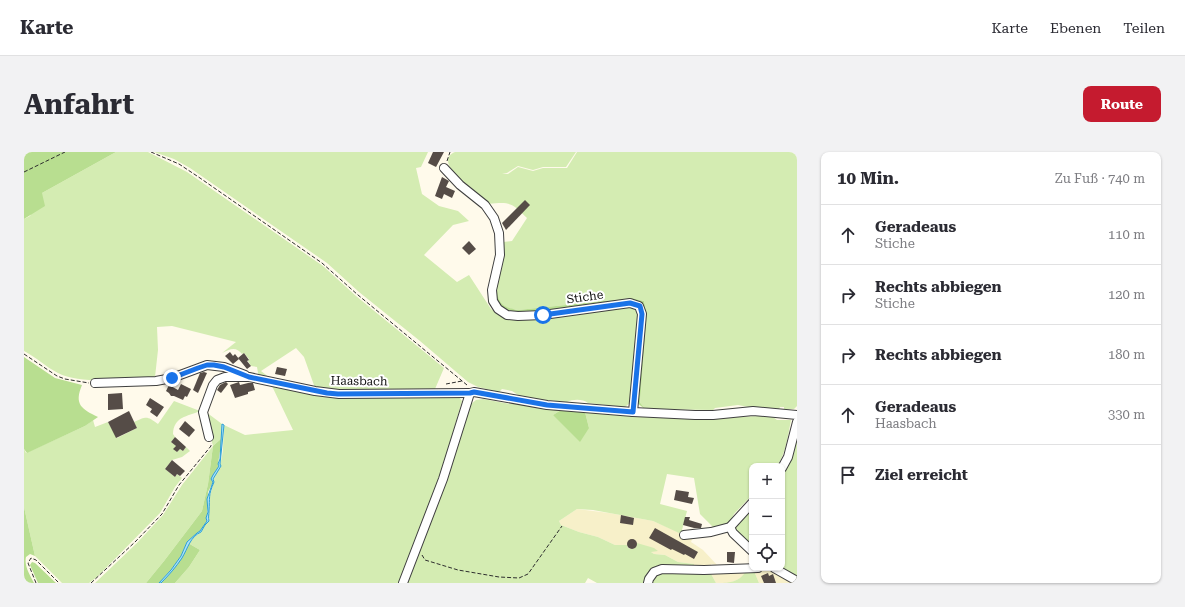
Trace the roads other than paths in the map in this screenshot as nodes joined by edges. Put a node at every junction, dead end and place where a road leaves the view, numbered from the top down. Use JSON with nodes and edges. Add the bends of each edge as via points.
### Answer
{"nodes":[{"id":1,"x":444,"y":168,"type":"road end"},
{"id":2,"x":249,"y":377,"type":"junction"},
{"id":3,"x":95,"y":383,"type":"road end"},
{"id":4,"x":472,"y":392,"type":"junction"},
{"id":5,"x":633,"y":412,"type":"junction"},
{"id":6,"x":797,"y":414,"type":"edge"},
{"id":7,"x":797,"y":422,"type":"edge"},
{"id":8,"x":209,"y":437,"type":"road end"},
{"id":9,"x":785,"y":463,"type":"edge"},
{"id":10,"x":749,"y":506,"type":"edge"},
{"id":11,"x":730,"y":527,"type":"junction"},
{"id":12,"x":684,"y":535,"type":"dead end"},
{"id":13,"x":749,"y":548,"type":"edge"},
{"id":14,"x":749,"y":568,"type":"edge"},
{"id":15,"x":779,"y":571,"type":"edge"},
{"id":16,"x":797,"y":581,"type":"edge"},
{"id":17,"x":403,"y":583,"type":"edge"},
{"id":18,"x":648,"y":583,"type":"edge"}],
"edges":[{"from":1,"to":5,"type":"street","name":"Stiche","via":[[485,205],[494,218],[499,233],[500,255],[492,290],[493,301],[498,310],[507,315],[518,316],[630,303],[640,306],[642,314]]},
{"from":2,"to":3,"type":"street","name":"Haasbach","via":[[224,367],[207,365],[156,381]]},
{"from":2,"to":4,"type":"street","name":"Haasbach","via":[[338,394]]},
{"from":2,"to":8,"type":"street","name":"Haasbach","via":[[225,377],[213,385],[203,412]]},
{"from":4,"to":5,"type":"street","name":"Haasbach","via":[[547,405]]},
{"from":4,"to":17,"type":"street"},
{"from":5,"to":6,"type":"street","name":"Haasbach","via":[[712,415],[753,411]]},
{"from":7,"to":9,"type":"street"},
{"from":10,"to":11,"type":"street"},
{"from":11,"to":12,"type":"street"},
{"from":11,"to":13,"type":"street"},
{"from":14,"to":18,"type":"street","via":[[662,569],[654,572]]},
{"from":15,"to":16,"type":"street"}]}
